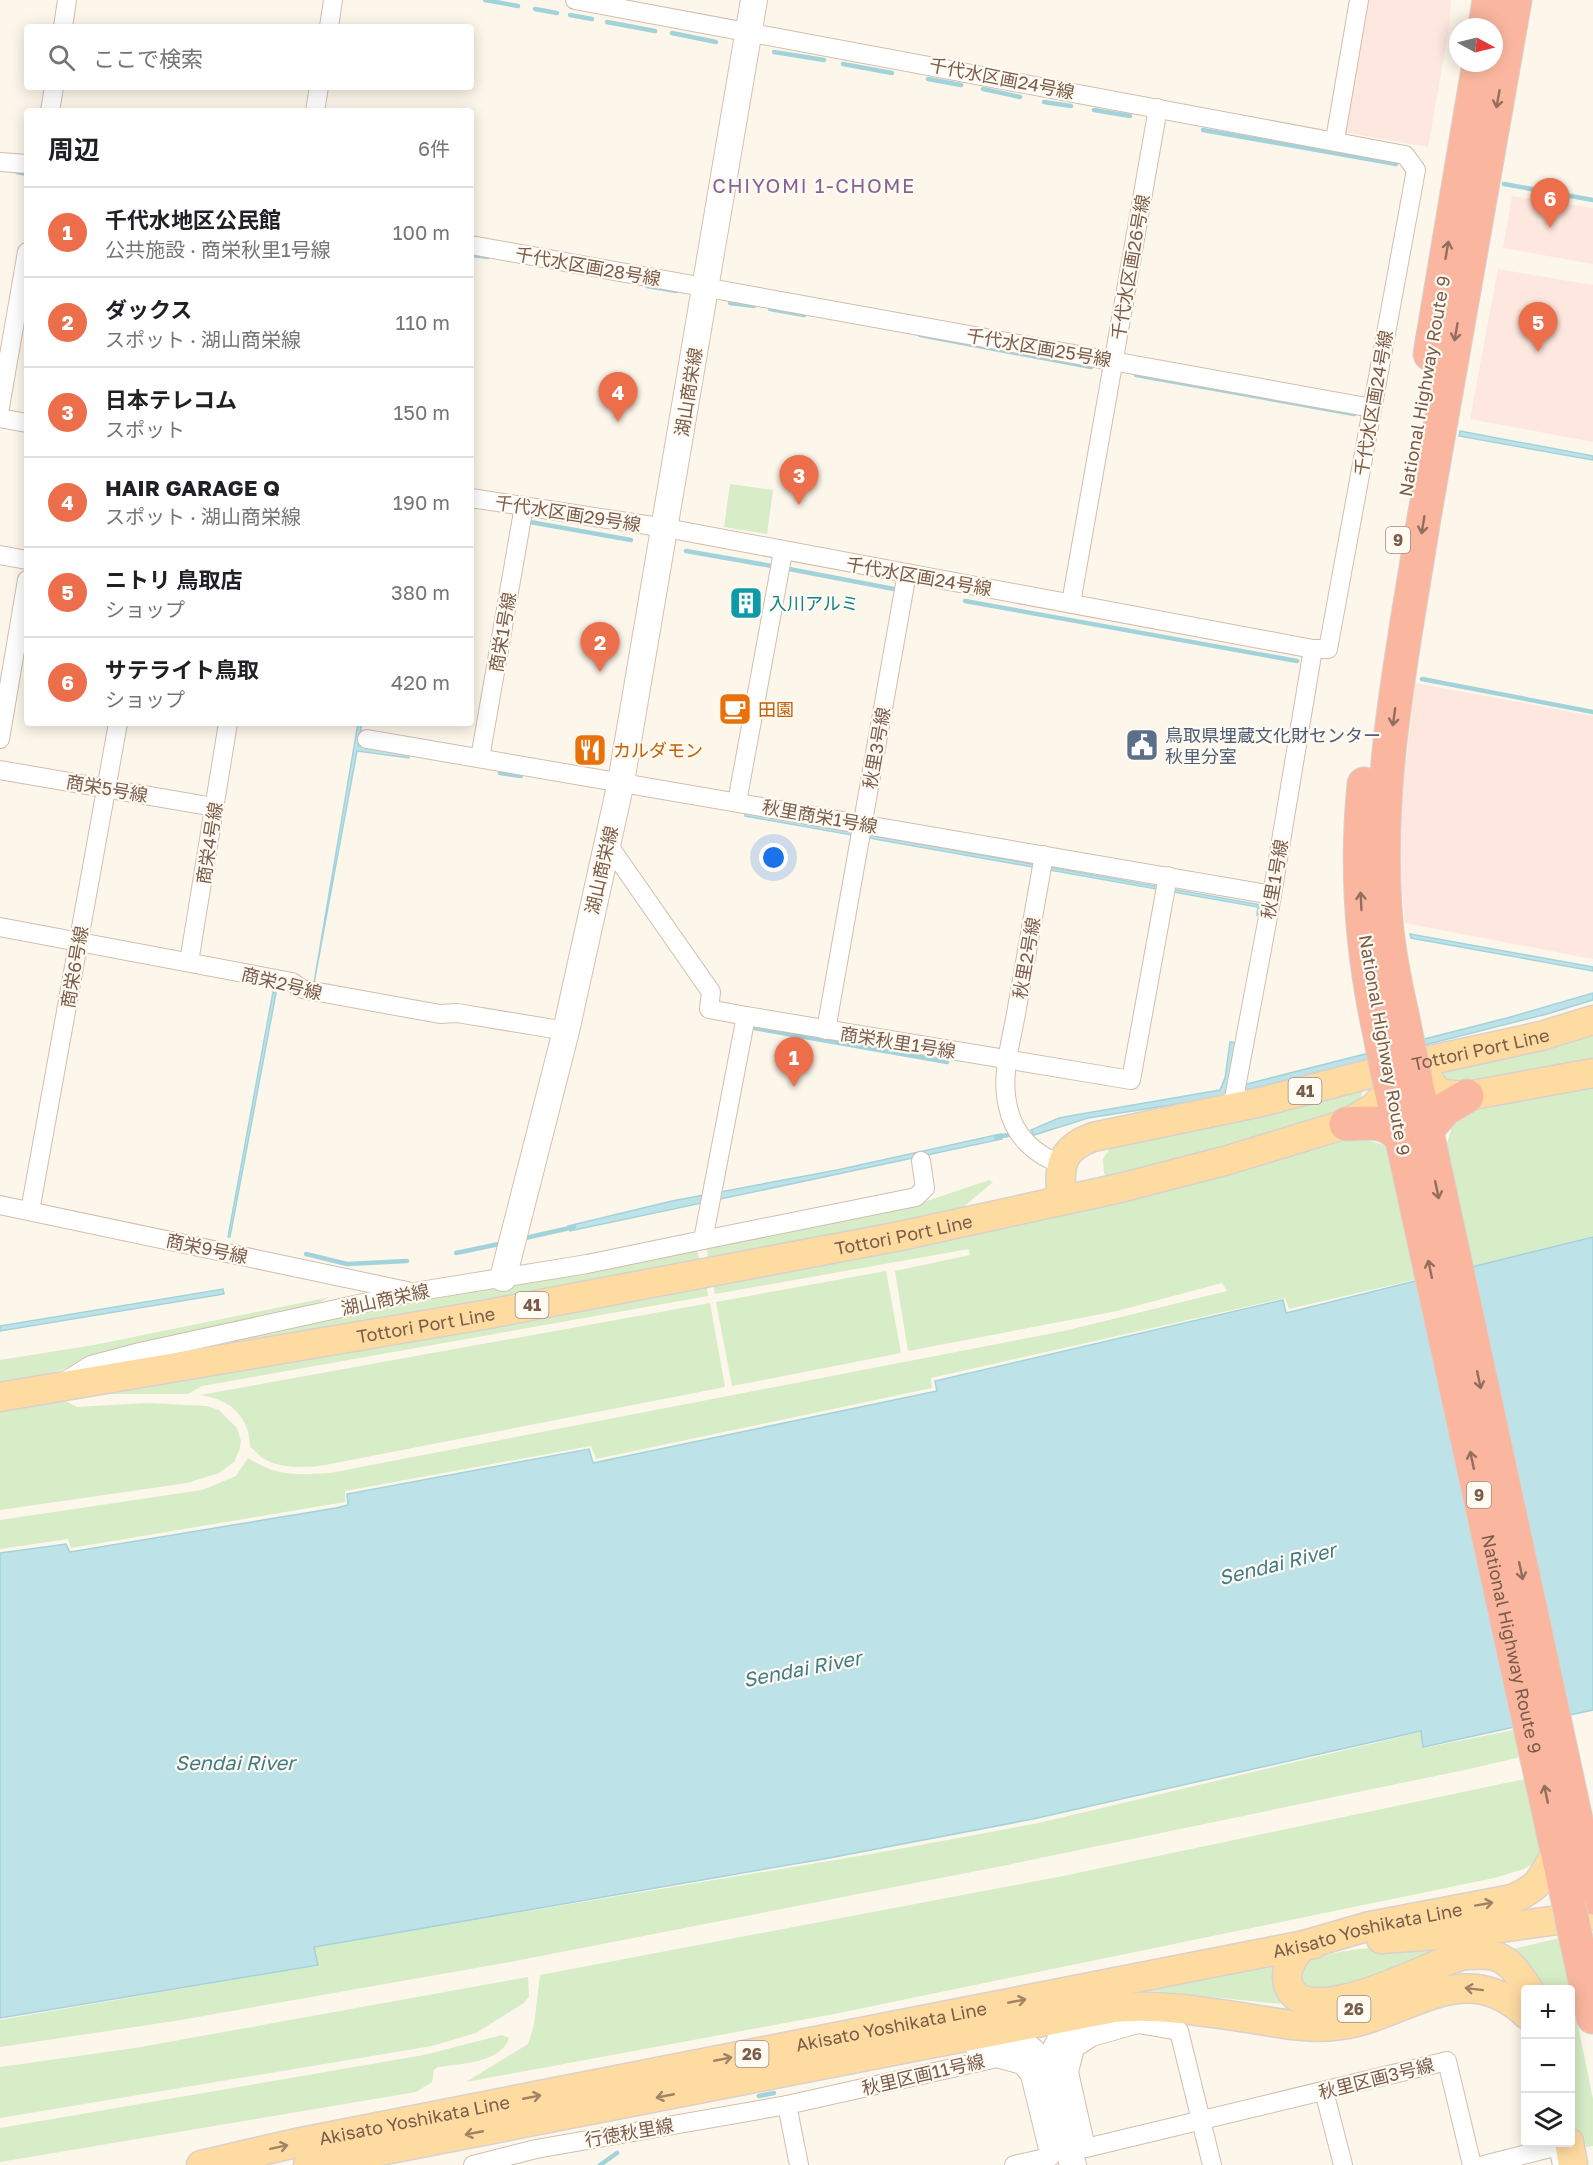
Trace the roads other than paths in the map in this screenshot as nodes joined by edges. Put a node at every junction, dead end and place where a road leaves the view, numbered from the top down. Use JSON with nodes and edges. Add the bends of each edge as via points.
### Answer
{"nodes":[{"id":1,"x":67,"y":0,"type":"edge"},
{"id":2,"x":333,"y":0,"type":"edge"},
{"id":3,"x":574,"y":0,"type":"edge"},
{"id":4,"x":754,"y":0,"type":"edge"},
{"id":5,"x":1359,"y":0,"type":"edge"},
{"id":6,"x":1499,"y":7,"type":"edge"},
{"id":7,"x":63,"y":24,"type":"edge"},
{"id":8,"x":329,"y":24,"type":"edge"},
{"id":9,"x":748,"y":30,"type":"junction"},
{"id":10,"x":1477,"y":72,"type":"edge"},
{"id":11,"x":54,"y":90,"type":"edge"},
{"id":12,"x":318,"y":90,"type":"edge"},
{"id":13,"x":50,"y":108,"type":"edge"},
{"id":14,"x":316,"y":108,"type":"edge"},
{"id":15,"x":1158,"y":108,"type":"junction"},
{"id":16,"x":1335,"y":140,"type":"junction"},
{"id":17,"x":0,"y":162,"type":"edge"},
{"id":18,"x":24,"y":164,"type":"edge"},
{"id":19,"x":474,"y":246,"type":"edge"},
{"id":20,"x":24,"y":269,"type":"edge"},
{"id":21,"x":705,"y":286,"type":"junction"},
{"id":22,"x":1113,"y":361,"type":"junction"},
{"id":23,"x":0,"y":407,"type":"edge"},
{"id":24,"x":1372,"y":408,"type":"junction"},
{"id":25,"x":0,"y":418,"type":"edge"},
{"id":26,"x":24,"y":422,"type":"edge"},
{"id":27,"x":474,"y":498,"type":"edge"},
{"id":28,"x":524,"y":506,"type":"junction"},
{"id":29,"x":666,"y":528,"type":"junction"},
{"id":30,"x":783,"y":552,"type":"junction"},
{"id":31,"x":0,"y":555,"type":"edge"},
{"id":32,"x":24,"y":559,"type":"edge"},
{"id":33,"x":906,"y":573,"type":"junction"},
{"id":34,"x":24,"y":598,"type":"edge"},
{"id":35,"x":1071,"y":603,"type":"junction"},
{"id":36,"x":1312,"y":649,"type":"junction"},
{"id":37,"x":117,"y":726,"type":"edge"},
{"id":38,"x":228,"y":726,"type":"edge"},
{"id":39,"x":0,"y":738,"type":"edge"},
{"id":40,"x":367,"y":739,"type":"dead end"},
{"id":41,"x":480,"y":758,"type":"junction"},
{"id":42,"x":0,"y":770,"type":"edge"},
{"id":43,"x":621,"y":782,"type":"junction"},
{"id":44,"x":106,"y":788,"type":"junction"},
{"id":45,"x":737,"y":802,"type":"junction"},
{"id":46,"x":214,"y":807,"type":"junction"},
{"id":47,"x":862,"y":824,"type":"junction"},
{"id":48,"x":607,"y":843,"type":"junction"},
{"id":49,"x":1044,"y":855,"type":"junction"},
{"id":50,"x":1168,"y":876,"type":"junction"},
{"id":51,"x":1272,"y":895,"type":"junction"},
{"id":52,"x":0,"y":927,"type":"edge"},
{"id":53,"x":79,"y":943,"type":"junction"},
{"id":54,"x":189,"y":962,"type":"junction"},
{"id":55,"x":746,"y":1016,"type":"junction"},
{"id":56,"x":1397,"y":1016,"type":"junction"},
{"id":57,"x":1593,"y":1020,"type":"edge"},
{"id":58,"x":826,"y":1030,"type":"junction"},
{"id":59,"x":566,"y":1031,"type":"junction"},
{"id":60,"x":1008,"y":1060,"type":"junction"},
{"id":61,"x":1593,"y":1073,"type":"edge"},
{"id":62,"x":1409,"y":1078,"type":"junction"},
{"id":63,"x":1467,"y":1096,"type":"junction"},
{"id":64,"x":1232,"y":1109,"type":"junction"},
{"id":65,"x":1346,"y":1124,"type":"junction"},
{"id":66,"x":1413,"y":1135,"type":"junction"},
{"id":67,"x":921,"y":1161,"type":"dead end"},
{"id":68,"x":1061,"y":1164,"type":"junction"},
{"id":69,"x":1061,"y":1200,"type":"junction"},
{"id":70,"x":0,"y":1205,"type":"edge"},
{"id":71,"x":30,"y":1210,"type":"junction"},
{"id":72,"x":703,"y":1240,"type":"junction"},
{"id":73,"x":503,"y":1278,"type":"junction"},
{"id":74,"x":414,"y":1292,"type":"junction"},
{"id":75,"x":56,"y":1388,"type":"junction"},
{"id":76,"x":0,"y":1397,"type":"edge"},
{"id":77,"x":1581,"y":1890,"type":"edge"},
{"id":78,"x":1304,"y":1945,"type":"junction"},
{"id":79,"x":1477,"y":1955,"type":"junction"},
{"id":80,"x":1526,"y":1985,"type":"edge"},
{"id":81,"x":1114,"y":2008,"type":"junction"},
{"id":82,"x":1521,"y":2010,"type":"edge"},
{"id":83,"x":1593,"y":2017,"type":"edge"},
{"id":84,"x":796,"y":2070,"type":"junction"},
{"id":85,"x":1324,"y":2091,"type":"junction"},
{"id":86,"x":1058,"y":2104,"type":"junction"},
{"id":87,"x":787,"y":2105,"type":"junction"},
{"id":88,"x":798,"y":2120,"type":"dead end"},
{"id":89,"x":1201,"y":2120,"type":"junction"},
{"id":90,"x":1570,"y":2147,"type":"edge"},
{"id":91,"x":245,"y":2154,"type":"junction"},
{"id":92,"x":1070,"y":2156,"type":"edge"},
{"id":93,"x":537,"y":2157,"type":"edge"},
{"id":94,"x":186,"y":2165,"type":"edge"},
{"id":95,"x":201,"y":2165,"type":"edge"},
{"id":96,"x":308,"y":2165,"type":"edge"},
{"id":97,"x":473,"y":2165,"type":"edge"},
{"id":98,"x":799,"y":2165,"type":"edge"},
{"id":99,"x":808,"y":2165,"type":"edge"},
{"id":100,"x":1014,"y":2165,"type":"edge"},
{"id":101,"x":1212,"y":2165,"type":"edge"},
{"id":102,"x":1343,"y":2165,"type":"edge"},
{"id":103,"x":1472,"y":2165,"type":"edge"},
{"id":104,"x":1484,"y":2165,"type":"edge"},
{"id":105,"x":1562,"y":2165,"type":"edge"},
{"id":106,"x":1573,"y":2165,"type":"edge"}],
"edges":[{"from":1,"to":7,"type":"street"},
{"from":2,"to":8,"type":"street"},
{"from":3,"to":9,"type":"street","name":"千代水区画24号線"},
{"from":4,"to":9,"type":"street","name":"湖山商栄線"},
{"from":5,"to":16,"type":"street"},
{"from":6,"to":56,"type":"highway","name":"National Highway Route 9","number":"9","one_way":true,"via":[[1396,705],[1384,825],[1386,919]]},
{"from":9,"to":15,"type":"street","name":"千代水区画24号線"},
{"from":9,"to":21,"type":"street","name":"湖山商栄線"},
{"from":56,"to":10,"type":"highway","name":"National Highway Route 9","number":"9","one_way":true,"via":[[1367,964],[1360,887],[1364,780],[1393,572]]},
{"from":11,"to":13,"type":"street"},
{"from":12,"to":14,"type":"street"},
{"from":15,"to":16,"type":"street","name":"千代水区画24号線"},
{"from":15,"to":22,"type":"street","name":"千代水区画26号線"},
{"from":16,"to":24,"type":"street","name":"千代水区画24号線","via":[[1405,155],[1416,170]]},
{"from":17,"to":18,"type":"street"},
{"from":19,"to":21,"type":"street","name":"千代水区画28号線"},
{"from":20,"to":23,"type":"street"},
{"from":21,"to":22,"type":"street","name":"千代水区画25号線"},
{"from":21,"to":29,"type":"street","name":"湖山商栄線"},
{"from":22,"to":24,"type":"street","name":"千代水区画25号線"},
{"from":22,"to":35,"type":"street","name":"千代水区画26号線"},
{"from":24,"to":36,"type":"street","name":"千代水区画24号線","via":[[1328,649]]},
{"from":25,"to":26,"type":"street"},
{"from":27,"to":28,"type":"street","name":"千代水区画29号線"},
{"from":28,"to":29,"type":"street","name":"千代水区画29号線"},
{"from":28,"to":41,"type":"street","name":"商栄1号線"},
{"from":29,"to":30,"type":"street","name":"千代水区画24号線"},
{"from":29,"to":43,"type":"street","name":"湖山商栄線"},
{"from":30,"to":33,"type":"street","name":"千代水区画24号線"},
{"from":30,"to":45,"type":"street"},
{"from":31,"to":32,"type":"street"},
{"from":33,"to":35,"type":"street","name":"千代水区画24号線"},
{"from":33,"to":47,"type":"street","name":"秋里3号線"},
{"from":34,"to":39,"type":"street"},
{"from":35,"to":36,"type":"street","name":"千代水区画24号線"},
{"from":36,"to":51,"type":"street","name":"秋里1号線"},
{"from":37,"to":44,"type":"street","name":"商栄6号線"},
{"from":38,"to":46,"type":"street","name":"商栄4号線"},
{"from":40,"to":41,"type":"street","name":"秋里商栄1号線"},
{"from":41,"to":43,"type":"street","name":"秋里商栄1号線"},
{"from":42,"to":44,"type":"street","name":"商栄5号線"},
{"from":43,"to":45,"type":"street","name":"秋里商栄1号線"},
{"from":43,"to":48,"type":"street","name":"湖山商栄線"},
{"from":44,"to":46,"type":"street","name":"商栄5号線"},
{"from":44,"to":53,"type":"street","name":"商栄6号線"},
{"from":45,"to":47,"type":"street","name":"秋里商栄1号線"},
{"from":46,"to":54,"type":"street","name":"商栄4号線"},
{"from":47,"to":49,"type":"street","name":"秋里商栄1号線"},
{"from":47,"to":58,"type":"street","name":"秋里3号線"},
{"from":48,"to":55,"type":"street","name":"商栄秋里1号線","via":[[711,992],[709,1009]]},
{"from":48,"to":59,"type":"street","name":"湖山商栄線"},
{"from":49,"to":50,"type":"street","name":"秋里商栄1号線"},
{"from":49,"to":60,"type":"street","name":"秋里2号線"},
{"from":50,"to":51,"type":"street","name":"秋里商栄1号線"},
{"from":50,"to":60,"type":"street","name":"商栄秋里1号線","via":[[1131,1080]]},
{"from":51,"to":64,"type":"street","name":"秋里1号線"},
{"from":52,"to":53,"type":"street","name":"商栄2号線"},
{"from":53,"to":54,"type":"street","name":"商栄2号線"},
{"from":53,"to":71,"type":"street","name":"商栄6号線"},
{"from":54,"to":59,"type":"street","name":"商栄2号線","via":[[360,1000]]},
{"from":55,"to":58,"type":"street","name":"商栄秋里1号線"},
{"from":55,"to":72,"type":"street"},
{"from":56,"to":62,"type":"highway","name":"National Highway Route 9","number":"9","bridge":true},
{"from":57,"to":64,"type":"main road","name":"Tottori Port Line","number":"41","via":[[1541,1036]]},
{"from":58,"to":60,"type":"street","name":"商栄秋里1号線"},
{"from":59,"to":73,"type":"street","name":"湖山商栄線"},
{"from":60,"to":68,"type":"street","name":"秋里2号線","via":[[1006,1099],[1019,1132],[1040,1155]]},
{"from":61,"to":63,"type":"main road","name":"Tottori Port Line"},
{"from":62,"to":63,"type":"main road","name":"Tottori Port Line","via":[[1430,1083],[1442,1094]]},
{"from":62,"to":65,"type":"main road","name":"Tottori Port Line","number":"41"},
{"from":62,"to":66,"type":"highway","name":"National Highway Route 9","number":"9"},
{"from":63,"to":66,"type":"highway"},
{"from":64,"to":68,"type":"main road","name":"Tottori Port Line","number":"41","via":[[1093,1137],[1070,1149]]},
{"from":65,"to":66,"type":"highway","via":[[1382,1124]]},
{"from":65,"to":69,"type":"main road","name":"Tottori Port Line","number":"41","via":[[1219,1163]]},
{"from":66,"to":77,"type":"highway","name":"National Highway Route 9","number":"9"},
{"from":67,"to":72,"type":"street","via":[[925,1188],[916,1197]]},
{"from":68,"to":69,"type":"main road"},
{"from":69,"to":75,"type":"main road","name":"Tottori Port Line","number":"41","via":[[900,1236],[506,1310]]},
{"from":70,"to":71,"type":"street","name":"商栄9号線"},
{"from":71,"to":74,"type":"street","name":"商栄9号線"},
{"from":72,"to":73,"type":"street"},
{"from":73,"to":74,"type":"street","name":"湖山商栄線"},
{"from":74,"to":75,"type":"street","name":"湖山商栄線","via":[[120,1357],[91,1365]]},
{"from":75,"to":76,"type":"main road","name":"Tottori Port Line","number":"41"},
{"from":77,"to":78,"type":"main road","number":"26","via":[[1466,1933]]},
{"from":78,"to":77,"type":"main road","name":"Akisato Yoshikata Line","number":"26","one_way":true,"via":[[1370,1926],[1512,1899],[1543,1879]]},
{"from":77,"to":79,"type":"main road","number":"26"},
{"from":77,"to":83,"type":"highway","name":"National Highway Route 9","number":"9"},
{"from":78,"to":79,"type":"main road","via":[[1289,1965],[1287,1976],[1296,1994],[1316,2002],[1347,1999],[1461,1956]]},
{"from":91,"to":78,"type":"main road","name":"Akisato Yoshikata Line","number":"26","one_way":true},
{"from":79,"to":80,"type":"main road","via":[[1502,1959]]},
{"from":79,"to":81,"type":"main road","number":"26","via":[[1393,1995],[1346,2011],[1297,2013],[1185,2001]]},
{"from":82,"to":81,"type":"main road","name":"Akisato Yoshikata Line","number":"26","one_way":true,"via":[[1495,1993],[1461,1988],[1437,1992],[1361,2021],[1330,2026],[1301,2026],[1178,2008]]},
{"from":81,"to":84,"type":"main road","name":"Akisato Yoshikata Line","number":"26"},
{"from":81,"to":86,"type":"street","via":[[1059,2042],[1053,2063]]},
{"from":84,"to":86,"type":"street","via":[[1011,2042],[1024,2045],[1039,2058]]},
{"from":84,"to":96,"type":"main road","name":"Akisato Yoshikata Line","number":"26","one_way":true},
{"from":85,"to":89,"type":"street","name":"秋里区画3号線"},
{"from":85,"to":102,"type":"street"},
{"from":85,"to":103,"type":"street","name":"秋里区画3号線","via":[[1447,2061]]},
{"from":86,"to":92,"type":"street"},
{"from":87,"to":92,"type":"street","name":"秋里区画11号線","via":[[997,2058],[1012,2060],[1030,2074]]},
{"from":87,"to":93,"type":"street","name":"行徳秋里線"},
{"from":87,"to":98,"type":"street"},
{"from":88,"to":99,"type":"street"},
{"from":89,"to":92,"type":"street","name":"秋里区画3号線"},
{"from":89,"to":92,"type":"street","via":[[1179,2031],[1138,2024],[1092,2037],[1072,2053]]},
{"from":89,"to":101,"type":"street"},
{"from":90,"to":106,"type":"main road"},
{"from":91,"to":94,"type":"main road"},
{"from":91,"to":95,"type":"main road","name":"Akisato Yoshikata Line","number":"26"},
{"from":92,"to":100,"type":"street"},
{"from":93,"to":97,"type":"street","name":"行徳秋里線"},
{"from":104,"to":105,"type":"street","via":[[1558,2146]]}]}
